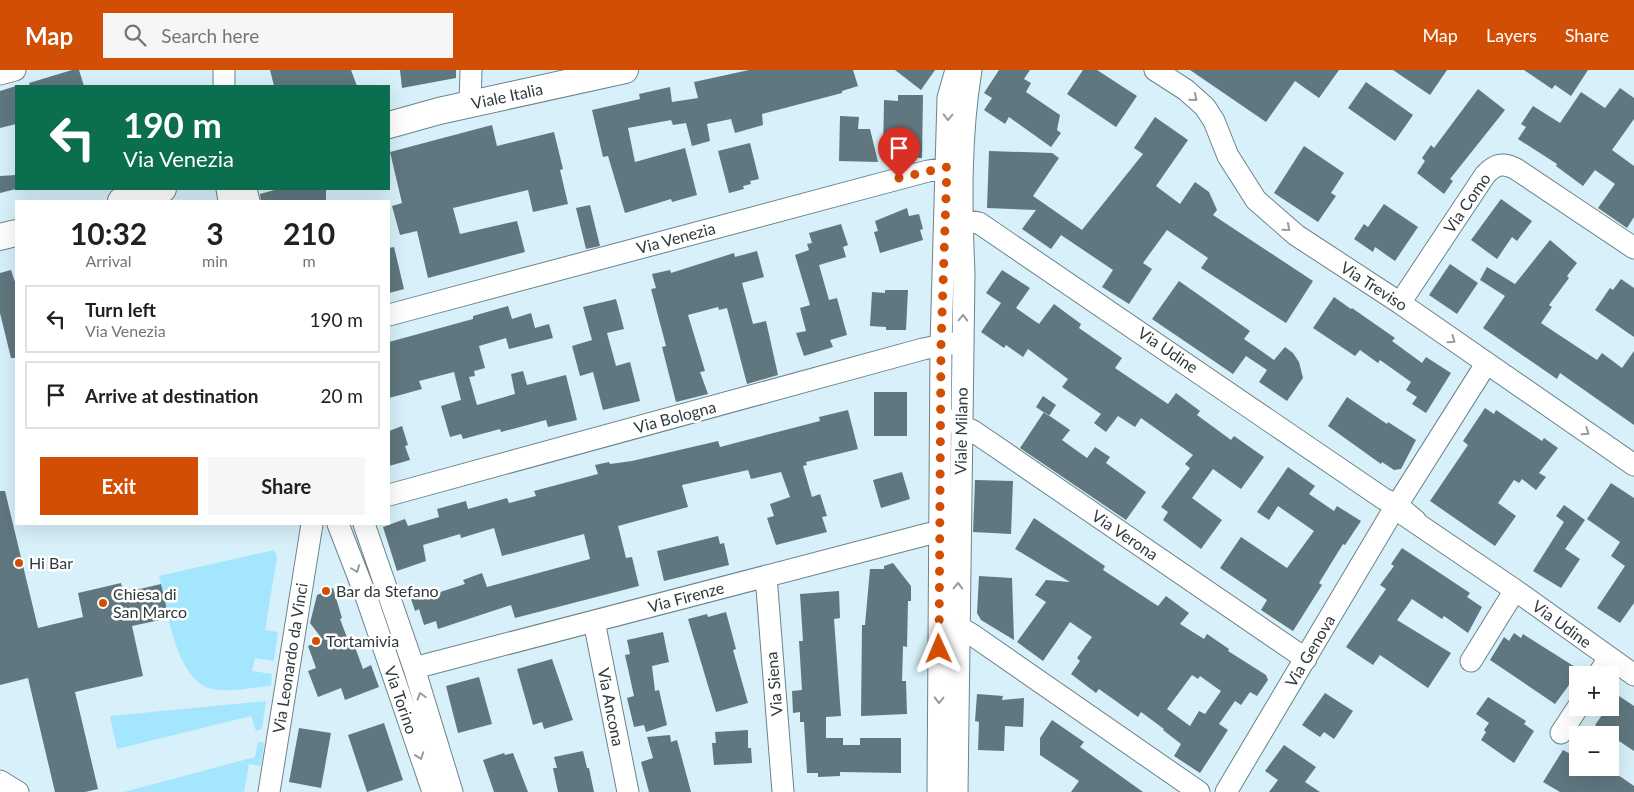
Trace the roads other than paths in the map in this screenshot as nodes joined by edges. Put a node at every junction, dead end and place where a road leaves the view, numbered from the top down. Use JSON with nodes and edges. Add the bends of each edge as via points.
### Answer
{"nodes":[{"id":1,"x":15,"y":70,"type":"edge"},
{"id":2,"x":224,"y":70,"type":"edge"},
{"id":3,"x":471,"y":70,"type":"edge"},
{"id":4,"x":626,"y":70,"type":"edge"},
{"id":5,"x":956,"y":70,"type":"edge"},
{"id":6,"x":971,"y":70,"type":"edge"},
{"id":7,"x":1154,"y":70,"type":"edge"},
{"id":8,"x":601,"y":73,"type":"edge"},
{"id":9,"x":0,"y":74,"type":"edge"},
{"id":10,"x":224,"y":85,"type":"edge"},
{"id":11,"x":470,"y":104,"type":"junction"},
{"id":12,"x":390,"y":125,"type":"edge"},
{"id":13,"x":955,"y":167,"type":"junction"},
{"id":14,"x":160,"y":190,"type":"edge"},
{"id":15,"x":124,"y":200,"type":"edge"},
{"id":16,"x":953,"y":217,"type":"junction"},
{"id":17,"x":15,"y":232,"type":"edge"},
{"id":18,"x":0,"y":237,"type":"edge"},
{"id":19,"x":1634,"y":248,"type":"edge"},
{"id":20,"x":1400,"y":303,"type":"junction"},
{"id":21,"x":390,"y":315,"type":"edge"},
{"id":22,"x":962,"y":342,"type":"junction"},
{"id":23,"x":941,"y":345,"type":"junction"},
{"id":24,"x":1486,"y":364,"type":"junction"},
{"id":25,"x":941,"y":416,"type":"junction"},
{"id":26,"x":961,"y":426,"type":"junction"},
{"id":27,"x":1634,"y":465,"type":"edge"},
{"id":28,"x":390,"y":495,"type":"edge"},
{"id":29,"x":1392,"y":504,"type":"junction"},
{"id":30,"x":312,"y":525,"type":"edge"},
{"id":31,"x":338,"y":525,"type":"edge"},
{"id":32,"x":364,"y":525,"type":"edge"},
{"id":33,"x":950,"y":531,"type":"junction"},
{"id":34,"x":766,"y":576,"type":"junction"},
{"id":35,"x":1515,"y":590,"type":"junction"},
{"id":36,"x":594,"y":621,"type":"junction"},
{"id":37,"x":948,"y":622,"type":"junction"},
{"id":38,"x":1306,"y":659,"type":"junction"},
{"id":39,"x":1471,"y":661,"type":"dead end"},
{"id":40,"x":1603,"y":666,"type":"edge"},
{"id":41,"x":414,"y":668,"type":"junction"},
{"id":42,"x":1619,"y":671,"type":"edge"},
{"id":43,"x":1634,"y":675,"type":"edge"},
{"id":44,"x":1572,"y":716,"type":"edge"},
{"id":45,"x":1561,"y":733,"type":"dead end"},
{"id":46,"x":0,"y":781,"type":"edge"},
{"id":47,"x":18,"y":792,"type":"edge"},
{"id":48,"x":269,"y":792,"type":"edge"},
{"id":49,"x":433,"y":792,"type":"edge"},
{"id":50,"x":452,"y":792,"type":"edge"},
{"id":51,"x":628,"y":792,"type":"edge"},
{"id":52,"x":783,"y":792,"type":"edge"},
{"id":53,"x":938,"y":792,"type":"edge"},
{"id":54,"x":957,"y":792,"type":"edge"},
{"id":55,"x":1199,"y":792,"type":"edge"},
{"id":56,"x":1226,"y":792,"type":"edge"}],
"edges":[{"from":1,"to":9,"type":"street"},
{"from":2,"to":10,"type":"street"},
{"from":3,"to":11,"type":"street"},
{"from":4,"to":8,"type":"main road","name":"Viale Italia"},
{"from":5,"to":13,"type":"street","name":"Viale Milano","one_way":true,"via":[[948,98]]},
{"from":6,"to":13,"type":"street","name":"Viale Milano"},
{"from":7,"to":20,"type":"street","name":"Via Treviso","one_way":true,"via":[[1186,90],[1205,107],[1228,156],[1256,200],[1296,235]]},
{"from":8,"to":11,"type":"main road","name":"Viale Italia"},
{"from":11,"to":12,"type":"main road","name":"Viale Italia"},
{"from":13,"to":16,"type":"street","name":"Viale Milano"},
{"from":13,"to":21,"type":"street","name":"Via Venezia"},
{"from":14,"to":15,"type":"main road"},
{"from":22,"to":16,"type":"street","name":"Viale Milano","one_way":true,"via":[[964,273]]},
{"from":16,"to":23,"type":"street","name":"Viale Milano"},
{"from":16,"to":29,"type":"street","name":"Via Udine","via":[[979,223],[996,234]]},
{"from":17,"to":18,"type":"main road"},
{"from":19,"to":20,"type":"street","name":"Via Como","via":[[1516,169],[1500,164],[1485,175]]},
{"from":20,"to":24,"type":"street","name":"Via Treviso","one_way":true},
{"from":22,"to":23,"type":"street","name":"Via Bologna"},
{"from":22,"to":26,"type":"street","name":"Viale Milano"},
{"from":23,"to":25,"type":"street","name":"Viale Milano"},
{"from":23,"to":28,"type":"street","name":"Via Bologna"},
{"from":24,"to":27,"type":"street","name":"Via Treviso","one_way":true},
{"from":24,"to":29,"type":"street","name":"Via Genova"},
{"from":25,"to":26,"type":"street","name":"Via Verona"},
{"from":25,"to":33,"type":"street","name":"Viale Milano"},
{"from":26,"to":33,"type":"street","name":"Viale Milano"},
{"from":26,"to":38,"type":"street","name":"Via Verona","via":[[973,431]]},
{"from":29,"to":35,"type":"street","name":"Via Udine"},
{"from":29,"to":38,"type":"street","name":"Via Genova"},
{"from":30,"to":48,"type":"street","name":"Via Leonardo da Vinci"},
{"from":31,"to":49,"type":"street","name":"Via Torino","one_way":true},
{"from":32,"to":41,"type":"street","name":"Via Torino"},
{"from":33,"to":34,"type":"street","name":"Via Firenze"},
{"from":33,"to":37,"type":"street","name":"Viale Milano"},
{"from":34,"to":36,"type":"street","name":"Via Firenze"},
{"from":34,"to":52,"type":"street","name":"Via Siena"},
{"from":35,"to":39,"type":"street","name":"Via Udine"},
{"from":35,"to":40,"type":"street","name":"Via Udine"},
{"from":36,"to":41,"type":"street","name":"Via Firenze"},
{"from":36,"to":51,"type":"street","name":"Via Ancona"},
{"from":37,"to":53,"type":"street","name":"Viale Milano","one_way":true},
{"from":37,"to":54,"type":"street","name":"Viale Milano"},
{"from":37,"to":55,"type":"street"},
{"from":38,"to":56,"type":"street","name":"Via Genova"},
{"from":50,"to":41,"type":"street","name":"Via Torino","one_way":true},
{"from":42,"to":43,"type":"street","name":"Via Udine"},
{"from":44,"to":45,"type":"street"},
{"from":46,"to":47,"type":"street"}]}
